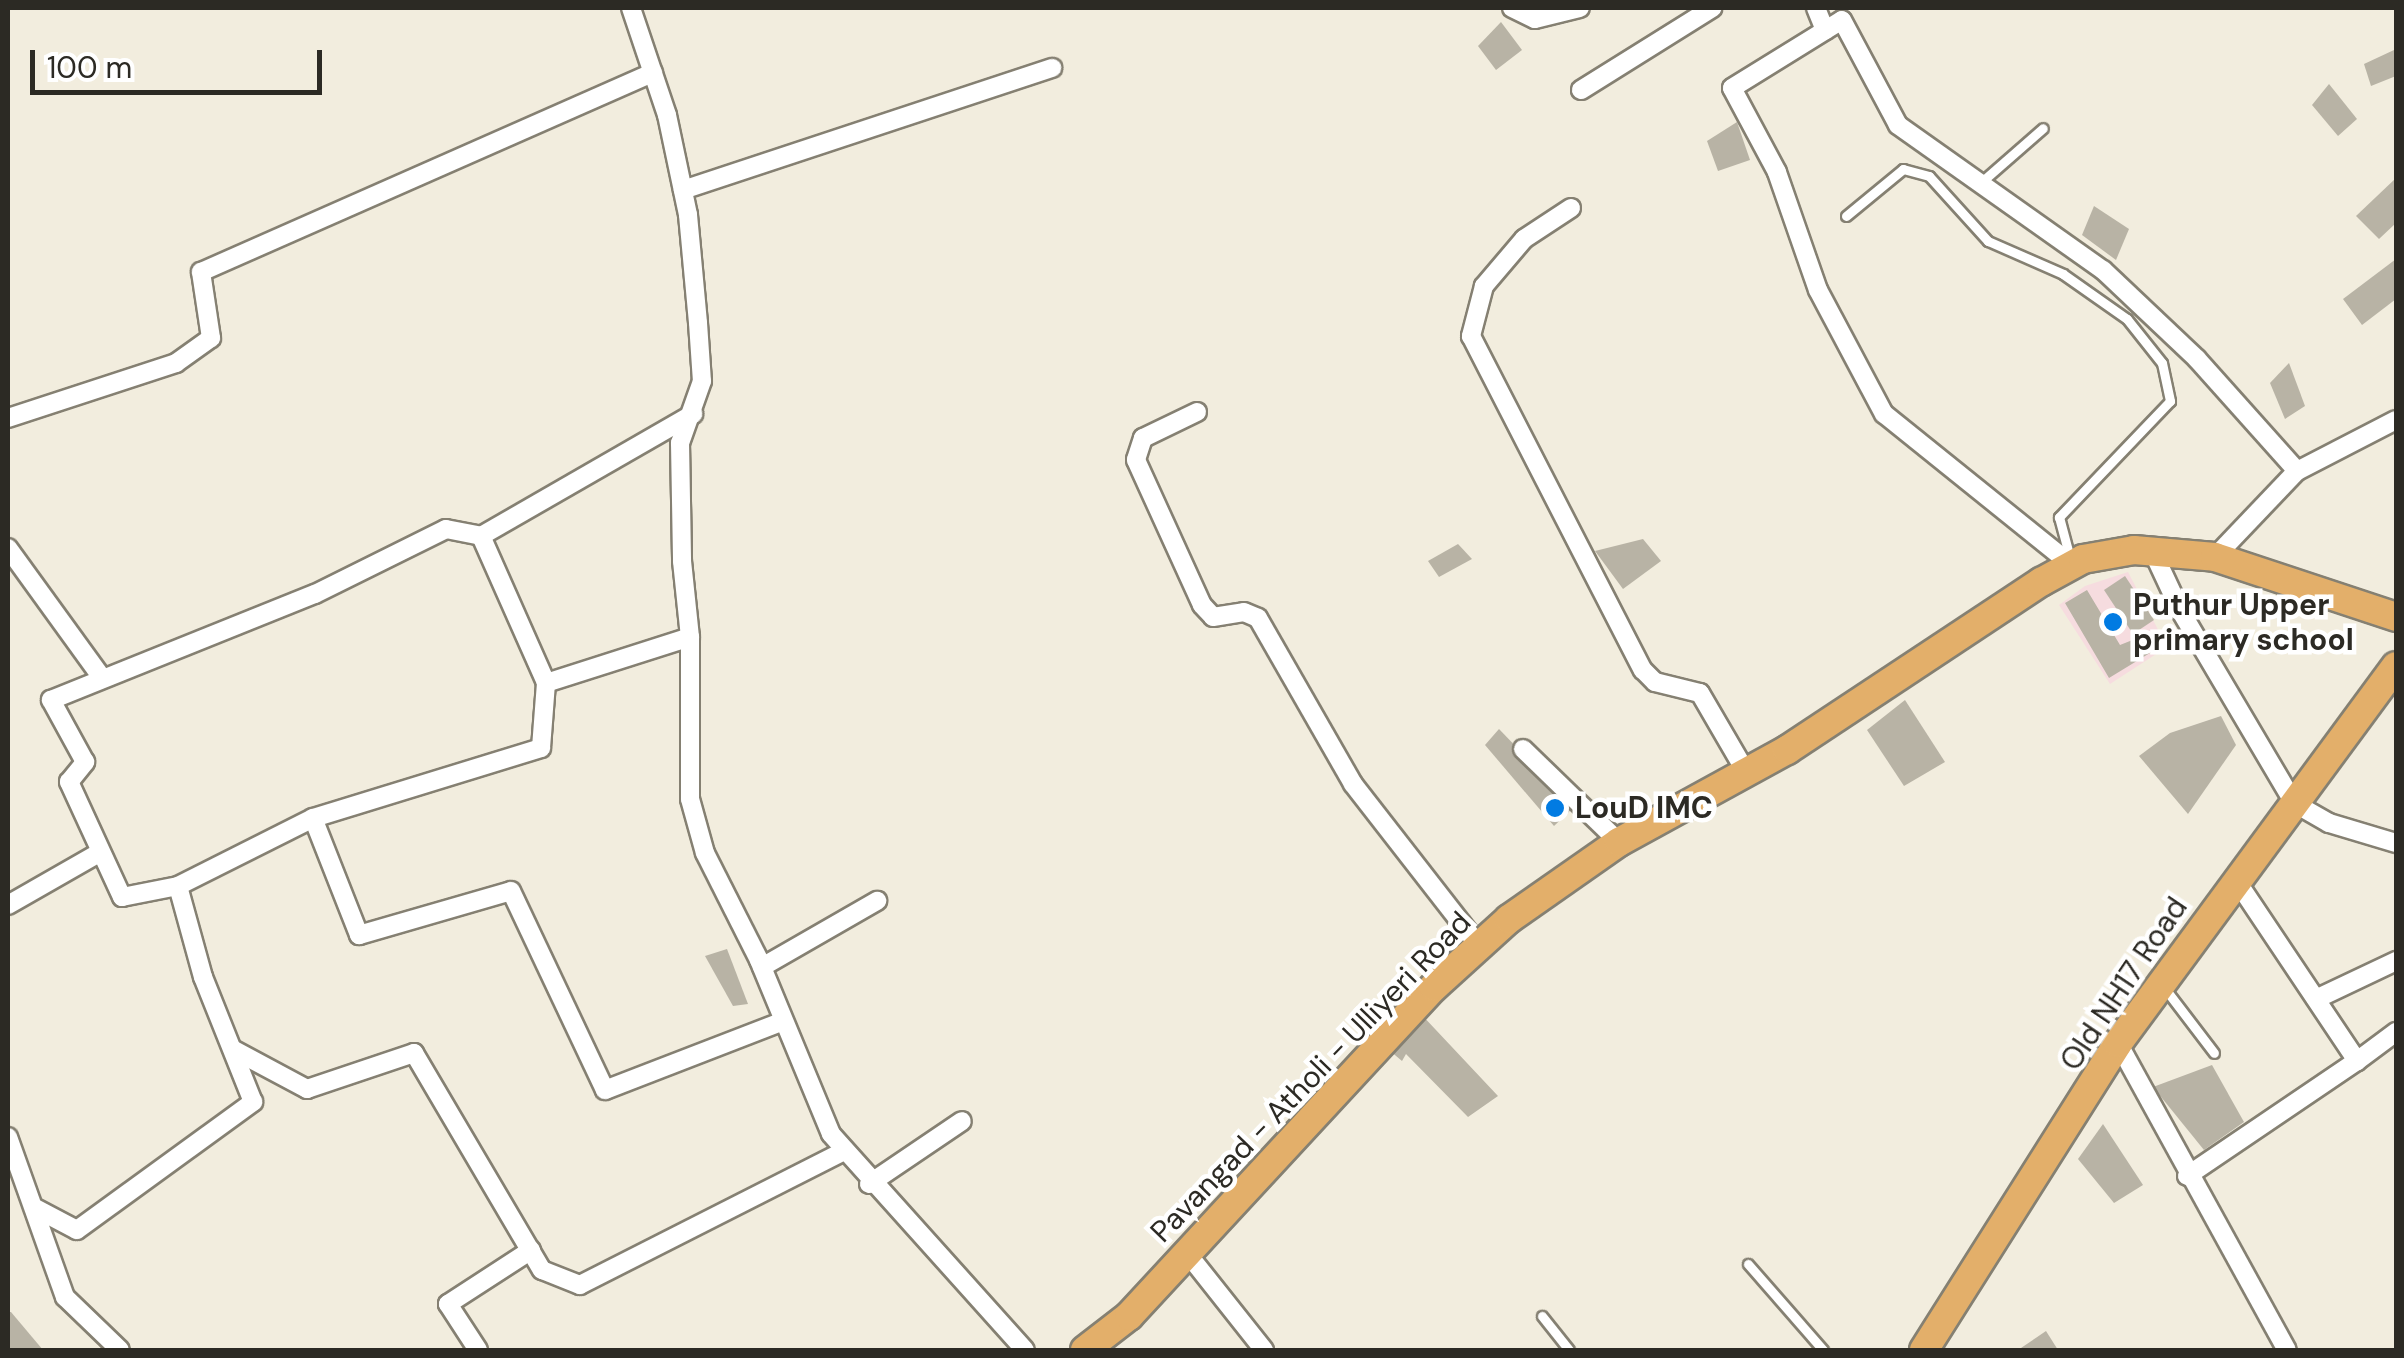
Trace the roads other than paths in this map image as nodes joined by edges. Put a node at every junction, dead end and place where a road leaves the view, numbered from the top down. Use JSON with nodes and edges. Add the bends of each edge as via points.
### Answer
{"nodes":[{"id":1,"x":630,"y":8,"type":"edge"},
{"id":2,"x":1512,"y":8,"type":"edge"},
{"id":3,"x":1580,"y":8,"type":"edge"},
{"id":4,"x":1712,"y":8,"type":"edge"},
{"id":5,"x":1816,"y":8,"type":"edge"},
{"id":6,"x":1825,"y":30,"type":"junction"},
{"id":7,"x":1052,"y":68,"type":"dead end"},
{"id":8,"x":653,"y":73,"type":"junction"},
{"id":9,"x":1580,"y":90,"type":"dead end"},
{"id":10,"x":2043,"y":128,"type":"dead end"},
{"id":11,"x":1976,"y":187,"type":"junction"},
{"id":12,"x":683,"y":190,"type":"junction"},
{"id":13,"x":1570,"y":208,"type":"dead end"},
{"id":14,"x":1846,"y":216,"type":"dead end"},
{"id":15,"x":1197,"y":412,"type":"dead end"},
{"id":16,"x":693,"y":413,"type":"junction"},
{"id":17,"x":8,"y":418,"type":"edge"},
{"id":18,"x":2396,"y":420,"type":"edge"},
{"id":19,"x":2298,"y":471,"type":"junction"},
{"id":20,"x":481,"y":536,"type":"junction"},
{"id":21,"x":8,"y":548,"type":"edge"},
{"id":22,"x":2153,"y":552,"type":"junction"},
{"id":23,"x":2216,"y":557,"type":"junction"},
{"id":24,"x":2072,"y":565,"type":"junction"},
{"id":25,"x":2396,"y":616,"type":"edge"},
{"id":26,"x":690,"y":637,"type":"junction"},
{"id":27,"x":2396,"y":666,"type":"edge"},
{"id":28,"x":102,"y":678,"type":"junction"},
{"id":29,"x":546,"y":683,"type":"junction"},
{"id":30,"x":1523,"y":749,"type":"dead end"},
{"id":31,"x":1746,"y":772,"type":"junction"},
{"id":32,"x":2294,"y":802,"type":"junction"},
{"id":33,"x":313,"y":818,"type":"junction"},
{"id":34,"x":1619,"y":842,"type":"junction"},
{"id":35,"x":2396,"y":843,"type":"edge"},
{"id":36,"x":97,"y":854,"type":"junction"},
{"id":37,"x":2236,"y":880,"type":"junction"},
{"id":38,"x":178,"y":886,"type":"junction"},
{"id":39,"x":877,"y":902,"type":"dead end"},
{"id":40,"x":8,"y":905,"type":"edge"},
{"id":41,"x":1479,"y":946,"type":"junction"},
{"id":42,"x":2396,"y":961,"type":"edge"},
{"id":43,"x":762,"y":967,"type":"junction"},
{"id":44,"x":2162,"y":984,"type":"junction"},
{"id":45,"x":2316,"y":1000,"type":"junction"},
{"id":46,"x":781,"y":1022,"type":"junction"},
{"id":47,"x":2396,"y":1032,"type":"edge"},
{"id":48,"x":2118,"y":1043,"type":"junction"},
{"id":49,"x":234,"y":1050,"type":"junction"},
{"id":50,"x":2214,"y":1053,"type":"dead end"},
{"id":51,"x":2356,"y":1061,"type":"junction"},
{"id":52,"x":962,"y":1120,"type":"dead end"},
{"id":53,"x":8,"y":1138,"type":"edge"},
{"id":54,"x":844,"y":1151,"type":"junction"},
{"id":55,"x":2187,"y":1176,"type":"junction"},
{"id":56,"x":869,"y":1184,"type":"junction"},
{"id":57,"x":38,"y":1209,"type":"junction"},
{"id":58,"x":531,"y":1250,"type":"junction"},
{"id":59,"x":1186,"y":1253,"type":"junction"},
{"id":60,"x":1748,"y":1264,"type":"dead end"},
{"id":61,"x":1542,"y":1316,"type":"dead end"},
{"id":62,"x":120,"y":1350,"type":"edge"},
{"id":63,"x":478,"y":1350,"type":"edge"},
{"id":64,"x":1024,"y":1350,"type":"edge"},
{"id":65,"x":1085,"y":1350,"type":"edge"},
{"id":66,"x":1264,"y":1350,"type":"edge"},
{"id":67,"x":1569,"y":1350,"type":"edge"},
{"id":68,"x":1823,"y":1350,"type":"edge"},
{"id":69,"x":1924,"y":1350,"type":"edge"},
{"id":70,"x":2287,"y":1350,"type":"edge"}],
"edges":[{"from":1,"to":8,"type":"street"},
{"from":2,"to":3,"type":"street","via":[[1535,20]]},
{"from":4,"to":9,"type":"street"},
{"from":5,"to":6,"type":"street"},
{"from":6,"to":11,"type":"street","via":[[1842,20],[1898,126]]},
{"from":6,"to":24,"type":"street","via":[[1732,88],[1777,172],[1818,290],[1884,414]]},
{"from":7,"to":12,"type":"street"},
{"from":8,"to":12,"type":"street"},
{"from":8,"to":17,"type":"street","via":[[201,272],[211,338],[176,362]]},
{"from":10,"to":11,"type":"lane"},
{"from":11,"to":19,"type":"street","via":[[2103,270],[2197,359]]},
{"from":12,"to":16,"type":"street","via":[[702,380]]},
{"from":13,"to":31,"type":"street","via":[[1524,240],[1484,286],[1471,336],[1643,670],[1655,682],[1700,692]]},
{"from":14,"to":24,"type":"lane","via":[[1903,169],[1929,176],[1988,241],[2063,274],[2111,308],[2162,363],[2170,401],[2060,517]]},
{"from":15,"to":41,"type":"street","via":[[1142,438],[1136,460],[1202,606],[1213,617],[1244,612],[1258,618],[1352,784]]},
{"from":16,"to":20,"type":"street"},
{"from":16,"to":26,"type":"street","via":[[680,444]]},
{"from":18,"to":19,"type":"street"},
{"from":19,"to":23,"type":"street"},
{"from":20,"to":28,"type":"street","via":[[446,529],[315,594]]},
{"from":20,"to":29,"type":"street"},
{"from":21,"to":28,"type":"street"},
{"from":22,"to":23,"type":"main road","name":"Pavangad - Atholi - Ulliyeri Road"},
{"from":22,"to":24,"type":"main road","name":"Pavangad - Atholi - Ulliyeri Road"},
{"from":22,"to":32,"type":"street"},
{"from":23,"to":25,"type":"main road","name":"Pavangad - Atholi - Ulliyeri Road"},
{"from":24,"to":31,"type":"main road","name":"Pavangad - Atholi - Ulliyeri Road"},
{"from":26,"to":29,"type":"street"},
{"from":26,"to":43,"type":"street","via":[[690,799],[705,853]]},
{"from":27,"to":32,"type":"main road","name":"Old NH17 Road"},
{"from":28,"to":36,"type":"street","via":[[51,700],[85,762],[69,782]]},
{"from":29,"to":33,"type":"street","via":[[541,748]]},
{"from":30,"to":34,"type":"street"},
{"from":31,"to":34,"type":"main road","name":"Pavangad - Atholi - Ulliyeri Road"},
{"from":32,"to":35,"type":"street","via":[[2330,823]]},
{"from":32,"to":37,"type":"main road","name":"Old NH17 Road"},
{"from":33,"to":38,"type":"street"},
{"from":33,"to":46,"type":"street","via":[[360,935],[512,891],[604,1090]]},
{"from":34,"to":41,"type":"main road","name":"Pavangad - Atholi - Ulliyeri Road"},
{"from":36,"to":38,"type":"street","via":[[122,896]]},
{"from":36,"to":40,"type":"street"},
{"from":37,"to":44,"type":"main road","name":"Old NH17 Road"},
{"from":37,"to":45,"type":"street"},
{"from":38,"to":49,"type":"street","via":[[203,977]]},
{"from":39,"to":43,"type":"street"},
{"from":41,"to":59,"type":"main road","name":"Pavangad - Atholi - Ulliyeri Road"},
{"from":42,"to":45,"type":"street"},
{"from":43,"to":46,"type":"street"},
{"from":44,"to":48,"type":"main road","name":"Old NH17 Road"},
{"from":44,"to":50,"type":"lane"},
{"from":45,"to":51,"type":"street"},
{"from":46,"to":54,"type":"street","via":[[814,1104]]},
{"from":47,"to":51,"type":"street"},
{"from":48,"to":55,"type":"street"},
{"from":48,"to":69,"type":"main road","name":"Old NH17 Road"},
{"from":49,"to":57,"type":"street","via":[[253,1102],[78,1230]]},
{"from":49,"to":58,"type":"street","via":[[307,1088],[414,1054]]},
{"from":51,"to":55,"type":"street"},
{"from":52,"to":56,"type":"street"},
{"from":53,"to":57,"type":"street"},
{"from":54,"to":56,"type":"street"},
{"from":54,"to":58,"type":"street","via":[[580,1285],[542,1270]]},
{"from":55,"to":70,"type":"street"},
{"from":56,"to":64,"type":"street"},
{"from":57,"to":62,"type":"street","via":[[65,1298]]},
{"from":58,"to":63,"type":"street","via":[[448,1304]]},
{"from":59,"to":65,"type":"main road","name":"Pavangad - Atholi - Ulliyeri Road","via":[[1128,1316]]},
{"from":59,"to":66,"type":"street"},
{"from":60,"to":68,"type":"lane"},
{"from":61,"to":67,"type":"lane"}]}
